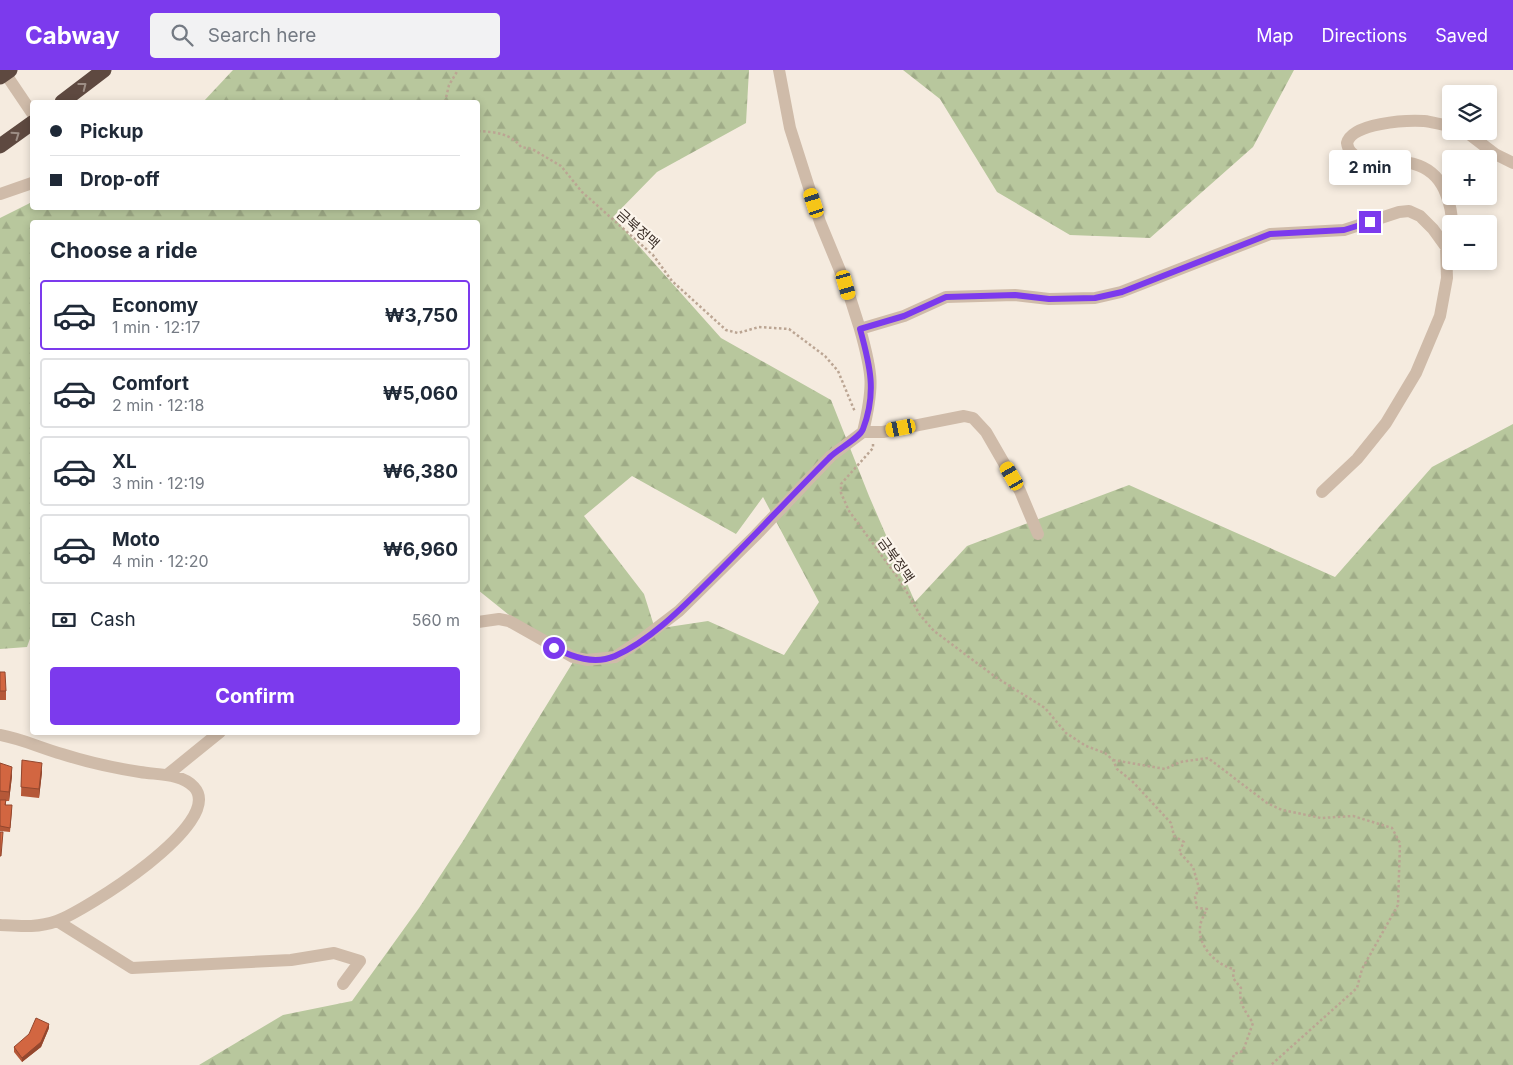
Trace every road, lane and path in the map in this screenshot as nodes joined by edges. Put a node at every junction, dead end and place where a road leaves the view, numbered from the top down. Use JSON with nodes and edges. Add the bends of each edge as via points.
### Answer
{"nodes":[{"id":1,"x":104,"y":70,"type":"edge"},
{"id":2,"x":458,"y":70,"type":"edge"},
{"id":3,"x":779,"y":70,"type":"edge"},
{"id":4,"x":5,"y":74,"type":"edge"},
{"id":5,"x":65,"y":100,"type":"edge"},
{"id":6,"x":445,"y":100,"type":"edge"},
{"id":7,"x":30,"y":111,"type":"edge"},
{"id":8,"x":30,"y":124,"type":"edge"},
{"id":9,"x":1442,"y":124,"type":"edge"},
{"id":10,"x":480,"y":131,"type":"edge"},
{"id":11,"x":1477,"y":140,"type":"edge"},
{"id":12,"x":0,"y":146,"type":"edge"},
{"id":13,"x":1513,"y":163,"type":"edge"},
{"id":14,"x":30,"y":185,"type":"edge"},
{"id":15,"x":0,"y":194,"type":"edge"},
{"id":16,"x":1451,"y":215,"type":"edge"},
{"id":17,"x":1442,"y":241,"type":"edge"},
{"id":18,"x":1445,"y":270,"type":"edge"},
{"id":19,"x":860,"y":329,"type":"junction"},
{"id":20,"x":862,"y":432,"type":"junction"},
{"id":21,"x":1322,"y":492,"type":"dead end"},
{"id":22,"x":1038,"y":534,"type":"dead end"},
{"id":23,"x":480,"y":622,"type":"edge"},
{"id":24,"x":0,"y":735,"type":"edge"},
{"id":25,"x":216,"y":735,"type":"edge"},
{"id":26,"x":1113,"y":760,"type":"junction"},
{"id":27,"x":167,"y":775,"type":"junction"},
{"id":28,"x":56,"y":921,"type":"junction"},
{"id":29,"x":0,"y":925,"type":"edge"},
{"id":30,"x":343,"y":984,"type":"dead end"},
{"id":31,"x":1231,"y":1065,"type":"edge"},
{"id":32,"x":1271,"y":1065,"type":"edge"}],
"edges":[{"from":5,"to":1,"type":"highway","one_way":true},
{"from":2,"to":6,"type":"path"},
{"from":3,"to":19,"type":"street","via":[[796,146]]},
{"from":4,"to":7,"type":"street"},
{"from":12,"to":8,"type":"highway","one_way":true},
{"from":9,"to":16,"type":"street","via":[[1424,121],[1366,127],[1353,132],[1347,143],[1350,153],[1360,159],[1414,163],[1431,170],[1445,191]]},
{"from":10,"to":20,"type":"path","name":"금북정맥","via":[[496,132],[514,139],[521,147],[532,149],[561,166],[582,192],[653,255],[672,281],[726,330],[738,333],[759,327],[789,329],[818,351],[838,371]]},
{"from":11,"to":13,"type":"street"},
{"from":14,"to":15,"type":"street"},
{"from":17,"to":19,"type":"street","via":[[1420,216],[1404,211],[1344,230],[1270,234],[1122,292],[1104,296],[1049,299],[1015,295],[946,297],[904,316]]},
{"from":18,"to":21,"type":"street","via":[[1444,297],[1433,336],[1416,373],[1374,440]]},
{"from":19,"to":20,"type":"street","via":[[872,377],[871,399]]},
{"from":20,"to":22,"type":"street","via":[[883,432],[964,416],[973,418],[986,432],[1020,491]]},
{"from":20,"to":23,"type":"street","via":[[830,456],[679,611],[615,656],[587,660],[573,657],[510,621]]},
{"from":20,"to":26,"type":"path","name":"금북정맥","via":[[873,439],[873,448],[841,484],[841,493],[849,511],[901,582],[920,615],[934,630],[997,678],[1045,708],[1066,733]]},
{"from":24,"to":27,"type":"street","via":[[92,762]]},
{"from":25,"to":27,"type":"street"},
{"from":26,"to":31,"type":"path","name":"금북정맥","via":[[1116,769],[1132,781],[1171,823],[1174,836],[1184,842],[1179,852],[1193,867],[1199,888],[1195,897],[1198,908],[1207,909],[1200,937],[1209,954],[1224,967],[1234,969],[1233,978],[1240,988],[1242,1007],[1253,1022],[1243,1051],[1234,1054]]},
{"from":26,"to":32,"type":"path","via":[[1165,769],[1180,762],[1208,758],[1267,803],[1282,810],[1321,818],[1353,816],[1392,828],[1400,843],[1398,906],[1362,969],[1357,988]]},
{"from":27,"to":28,"type":"street","via":[[186,781],[197,792],[198,806],[189,823],[135,875],[94,902]]},
{"from":28,"to":29,"type":"street","via":[[36,926]]},
{"from":28,"to":30,"type":"street","via":[[132,968],[292,960],[334,953],[360,961]]}]}
